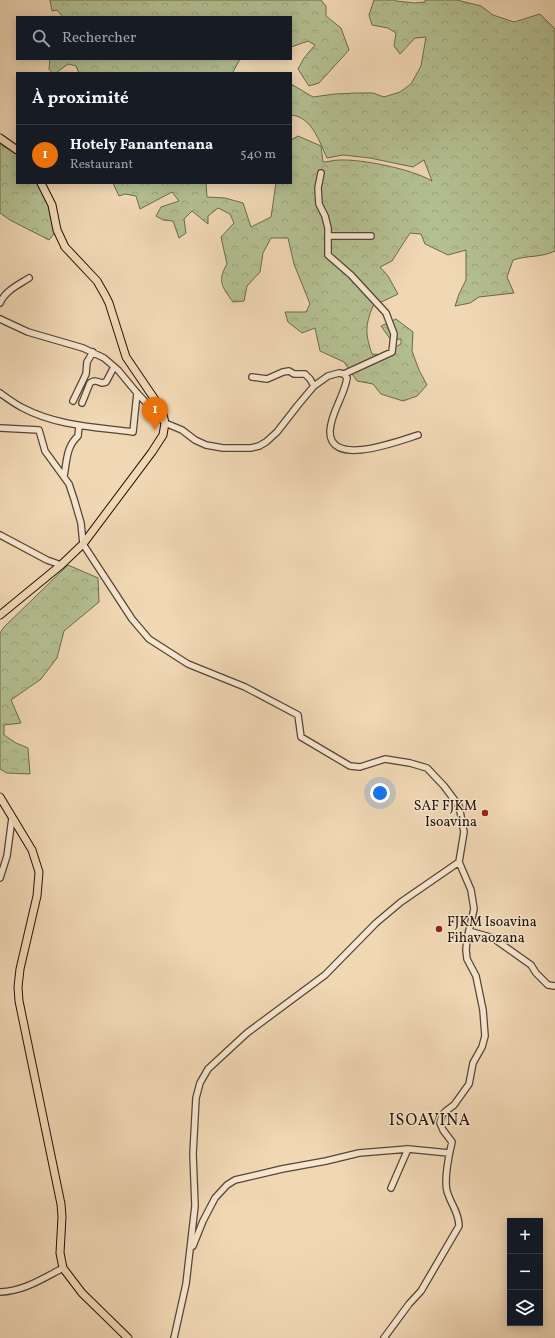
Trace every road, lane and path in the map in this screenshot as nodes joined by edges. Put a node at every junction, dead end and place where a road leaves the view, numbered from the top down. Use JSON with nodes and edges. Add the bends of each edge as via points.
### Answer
{"nodes":[{"id":1,"x":0,"y":138,"type":"edge"},
{"id":2,"x":16,"y":149,"type":"edge"},
{"id":3,"x":322,"y":173,"type":"dead end"},
{"id":4,"x":42,"y":184,"type":"edge"},
{"id":5,"x":328,"y":236,"type":"junction"},
{"id":6,"x":371,"y":236,"type":"dead end"},
{"id":7,"x":29,"y":278,"type":"dead end"},
{"id":8,"x":0,"y":303,"type":"edge"},
{"id":9,"x":0,"y":319,"type":"edge"},
{"id":10,"x":93,"y":352,"type":"junction"},
{"id":11,"x":114,"y":367,"type":"junction"},
{"id":12,"x":344,"y":374,"type":"junction"},
{"id":13,"x":252,"y":377,"type":"dead end"},
{"id":14,"x":314,"y":386,"type":"junction"},
{"id":15,"x":0,"y":393,"type":"edge"},
{"id":16,"x":137,"y":393,"type":"junction"},
{"id":17,"x":73,"y":401,"type":"dead end"},
{"id":18,"x":82,"y":403,"type":"dead end"},
{"id":19,"x":165,"y":423,"type":"junction"},
{"id":20,"x":79,"y":426,"type":"junction"},
{"id":21,"x":0,"y":428,"type":"edge"},
{"id":22,"x":418,"y":435,"type":"dead end"},
{"id":23,"x":64,"y":476,"type":"junction"},
{"id":24,"x":0,"y":535,"type":"edge"},
{"id":25,"x":83,"y":544,"type":"junction"},
{"id":26,"x":62,"y":565,"type":"junction"},
{"id":27,"x":0,"y":615,"type":"edge"},
{"id":28,"x":0,"y":797,"type":"edge"},
{"id":29,"x":12,"y":817,"type":"junction"},
{"id":30,"x":459,"y":862,"type":"junction"},
{"id":31,"x":0,"y":878,"type":"edge"},
{"id":32,"x":469,"y":931,"type":"junction"},
{"id":33,"x":555,"y":986,"type":"edge"},
{"id":34,"x":408,"y":1149,"type":"junction"},
{"id":35,"x":449,"y":1153,"type":"junction"},
{"id":36,"x":392,"y":1188,"type":"dead end"},
{"id":37,"x":190,"y":1254,"type":"junction"},
{"id":38,"x":63,"y":1268,"type":"junction"},
{"id":39,"x":0,"y":1292,"type":"edge"},
{"id":40,"x":128,"y":1338,"type":"edge"},
{"id":41,"x":174,"y":1338,"type":"edge"},
{"id":42,"x":384,"y":1338,"type":"edge"}],
"edges":[{"from":1,"to":2,"type":"main road"},
{"from":3,"to":5,"type":"street","via":[[318,188],[318,204],[325,216]]},
{"from":4,"to":19,"type":"main road","via":[[52,205],[61,241],[97,281],[105,295],[126,357],[162,410]]},
{"from":5,"to":6,"type":"street"},
{"from":5,"to":12,"type":"street","via":[[328,255],[351,275],[386,313],[394,334],[392,352]]},
{"from":7,"to":8,"type":"street","via":[[12,288]]},
{"from":9,"to":10,"type":"street","via":[[28,332]]},
{"from":10,"to":11,"type":"street"},
{"from":10,"to":17,"type":"street"},
{"from":11,"to":16,"type":"street"},
{"from":11,"to":18,"type":"street","via":[[106,382],[90,383]]},
{"from":12,"to":14,"type":"street","via":[[328,376]]},
{"from":12,"to":22,"type":"street","via":[[347,378],[346,385],[333,414],[330,431],[335,447],[354,451]]},
{"from":13,"to":14,"type":"street","via":[[267,379],[289,371],[294,374],[305,374]]},
{"from":14,"to":19,"type":"street","via":[[277,432],[266,442],[251,448],[206,445]]},
{"from":15,"to":20,"type":"street","via":[[24,409]]},
{"from":16,"to":19,"type":"street"},
{"from":16,"to":20,"type":"street","via":[[133,432]]},
{"from":19,"to":25,"type":"main road","via":[[163,435],[152,452]]},
{"from":20,"to":23,"type":"street","via":[[78,436],[72,441],[67,452]]},
{"from":21,"to":23,"type":"street","via":[[39,430],[45,451]]},
{"from":23,"to":25,"type":"street","via":[[80,517]]},
{"from":24,"to":26,"type":"street","via":[[47,560]]},
{"from":25,"to":26,"type":"main road"},
{"from":25,"to":30,"type":"street","via":[[149,639],[188,664],[245,687],[298,715],[301,737],[350,766],[360,767],[385,759],[410,762],[427,768],[459,806],[464,832]]},
{"from":26,"to":27,"type":"main road"},
{"from":28,"to":29,"type":"main road"},
{"from":29,"to":31,"type":"street","via":[[7,856]]},
{"from":29,"to":38,"type":"main road","via":[[32,850],[39,872],[37,896],[18,987],[61,1204],[60,1253]]},
{"from":30,"to":32,"type":"street","via":[[471,890],[474,909]]},
{"from":30,"to":37,"type":"street","via":[[401,902],[376,923],[325,975],[247,1033],[208,1069],[200,1083],[194,1110],[195,1206]]},
{"from":32,"to":33,"type":"street","via":[[493,938],[531,965],[548,985]]},
{"from":32,"to":35,"type":"street","via":[[466,939],[467,959],[476,976],[485,1036],[473,1063],[469,1084],[454,1105],[442,1115],[440,1123],[452,1142]]},
{"from":34,"to":35,"type":"street"},
{"from":34,"to":36,"type":"street"},
{"from":34,"to":37,"type":"street","via":[[359,1153],[235,1180],[215,1198]]},
{"from":35,"to":42,"type":"street","via":[[446,1185],[459,1219],[459,1226],[421,1291],[408,1304]]},
{"from":37,"to":41,"type":"street"},
{"from":38,"to":39,"type":"street","via":[[28,1287]]},
{"from":38,"to":40,"type":"main road","via":[[82,1293]]}]}
